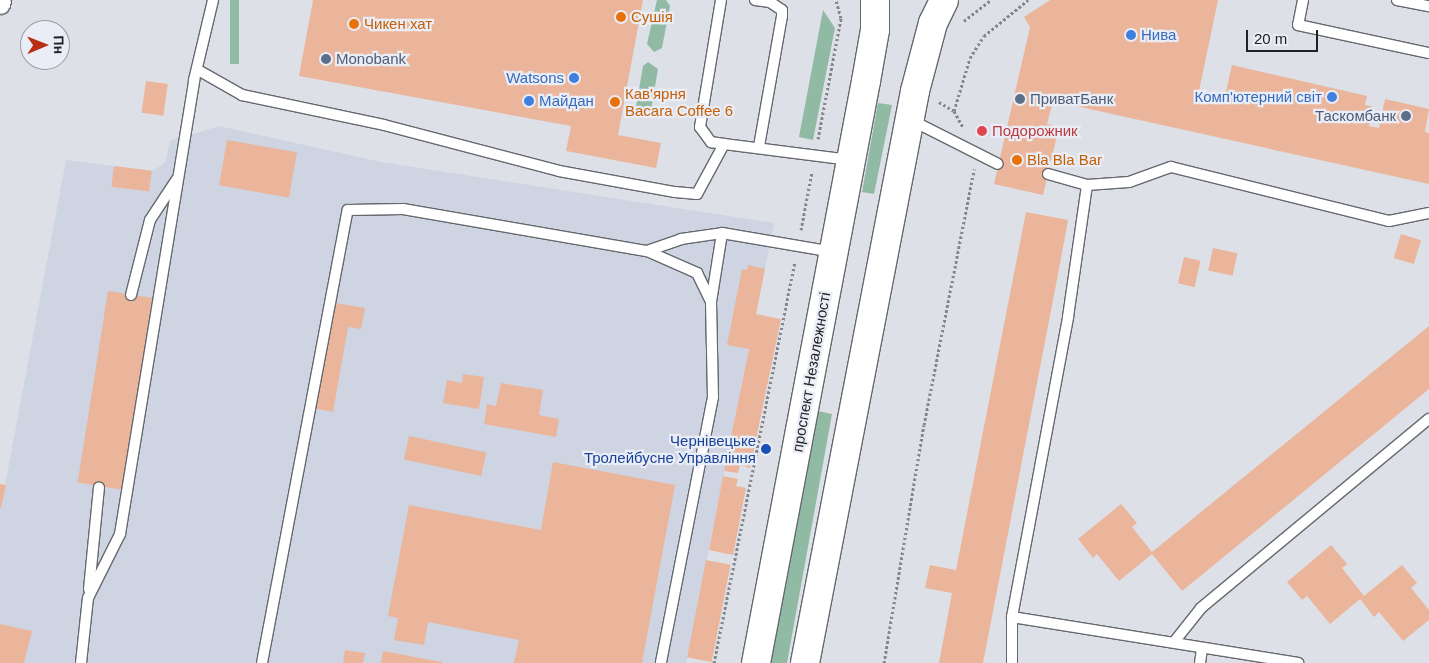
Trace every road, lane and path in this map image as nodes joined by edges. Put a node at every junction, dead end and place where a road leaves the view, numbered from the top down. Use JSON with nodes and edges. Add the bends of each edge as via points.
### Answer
{"nodes":[{"id":1,"x":1,"y":0,"type":"edge"},
{"id":2,"x":213,"y":0,"type":"edge"},
{"id":3,"x":722,"y":0,"type":"edge"},
{"id":4,"x":756,"y":0,"type":"edge"},
{"id":5,"x":836,"y":0,"type":"edge"},
{"id":6,"x":875,"y":0,"type":"edge"},
{"id":7,"x":944,"y":0,"type":"edge"},
{"id":8,"x":991,"y":0,"type":"edge"},
{"id":9,"x":1028,"y":0,"type":"edge"},
{"id":10,"x":1303,"y":0,"type":"edge"},
{"id":11,"x":1397,"y":0,"type":"edge"},
{"id":12,"x":0,"y":4,"type":"edge"},
{"id":13,"x":1429,"y":6,"type":"edge"},
{"id":14,"x":960,"y":28,"type":"dead end"},
{"id":15,"x":1429,"y":53,"type":"edge"},
{"id":16,"x":198,"y":70,"type":"junction"},
{"id":17,"x":925,"y":95,"type":"junction"},
{"id":18,"x":954,"y":111,"type":"junction"},
{"id":19,"x":910,"y":120,"type":"junction"},
{"id":20,"x":724,"y":144,"type":"junction"},
{"id":21,"x":759,"y":147,"type":"junction"},
{"id":22,"x":978,"y":153,"type":"junction"},
{"id":23,"x":815,"y":154,"type":"junction"},
{"id":24,"x":851,"y":160,"type":"junction"},
{"id":25,"x":998,"y":164,"type":"dead end"},
{"id":26,"x":1048,"y":174,"type":"dead end"},
{"id":27,"x":179,"y":177,"type":"junction"},
{"id":28,"x":1087,"y":186,"type":"junction"},
{"id":29,"x":1429,"y":213,"type":"edge"},
{"id":30,"x":722,"y":233,"type":"junction"},
{"id":31,"x":798,"y":244,"type":"junction"},
{"id":32,"x":648,"y":251,"type":"junction"},
{"id":33,"x":834,"y":252,"type":"junction"},
{"id":34,"x":131,"y":295,"type":"dead end"},
{"id":35,"x":712,"y":302,"type":"junction"},
{"id":36,"x":1429,"y":419,"type":"edge"},
{"id":37,"x":99,"y":487,"type":"dead end"},
{"id":38,"x":88,"y":598,"type":"junction"},
{"id":39,"x":1012,"y":617,"type":"junction"},
{"id":40,"x":1174,"y":642,"type":"junction"},
{"id":41,"x":1202,"y":648,"type":"junction"},
{"id":42,"x":81,"y":663,"type":"edge"},
{"id":43,"x":262,"y":663,"type":"edge"},
{"id":44,"x":661,"y":663,"type":"edge"},
{"id":45,"x":714,"y":663,"type":"edge"},
{"id":46,"x":756,"y":663,"type":"edge"},
{"id":47,"x":805,"y":663,"type":"edge"},
{"id":48,"x":884,"y":663,"type":"edge"},
{"id":49,"x":1012,"y":663,"type":"edge"},
{"id":50,"x":1200,"y":663,"type":"edge"},
{"id":51,"x":1298,"y":663,"type":"edge"}],
"edges":[{"from":1,"to":12,"type":"street"},
{"from":2,"to":16,"type":"lane"},
{"from":3,"to":20,"type":"lane","via":[[700,127],[711,142]]},
{"from":4,"to":21,"type":"lane","via":[[770,2],[782,10]]},
{"from":5,"to":23,"type":"path","via":[[841,18]]},
{"from":6,"to":24,"type":"main road","name":"проспект Незалежності","via":[[875,30]]},
{"from":7,"to":17,"type":"main road","via":[[933,22]]},
{"from":8,"to":14,"type":"path"},
{"from":9,"to":18,"type":"path","via":[[984,36],[970,58]]},
{"from":10,"to":15,"type":"lane","via":[[1298,25]]},
{"from":11,"to":13,"type":"lane"},
{"from":16,"to":20,"type":"lane","via":[[242,95],[384,125],[559,170],[675,192],[697,194]]},
{"from":16,"to":27,"type":"lane"},
{"from":17,"to":18,"type":"path"},
{"from":17,"to":19,"type":"main road"},
{"from":18,"to":22,"type":"path"},
{"from":19,"to":22,"type":"lane"},
{"from":19,"to":47,"type":"main road"},
{"from":20,"to":21,"type":"lane"},
{"from":21,"to":23,"type":"lane"},
{"from":22,"to":25,"type":"lane"},
{"from":22,"to":48,"type":"path","via":[[924,424]]},
{"from":23,"to":24,"type":"lane"},
{"from":23,"to":31,"type":"path"},
{"from":24,"to":33,"type":"main road","name":"проспект Незалежності"},
{"from":26,"to":28,"type":"lane"},
{"from":27,"to":34,"type":"lane","via":[[150,220]]},
{"from":27,"to":38,"type":"lane","via":[[120,534]]},
{"from":28,"to":29,"type":"lane","via":[[1129,182],[1172,167],[1389,221]]},
{"from":28,"to":39,"type":"lane","via":[[1068,317]]},
{"from":30,"to":31,"type":"lane"},
{"from":30,"to":32,"type":"lane","via":[[681,239]]},
{"from":30,"to":35,"type":"lane"},
{"from":31,"to":33,"type":"lane"},
{"from":31,"to":45,"type":"path"},
{"from":32,"to":35,"type":"lane","via":[[696,273]]},
{"from":32,"to":43,"type":"lane","via":[[403,209],[348,210]]},
{"from":33,"to":46,"type":"main road","name":"проспект Незалежності"},
{"from":35,"to":44,"type":"lane","via":[[713,397]]},
{"from":36,"to":40,"type":"lane","via":[[1201,608]]},
{"from":37,"to":38,"type":"lane"},
{"from":38,"to":42,"type":"lane"},
{"from":39,"to":40,"type":"lane"},
{"from":39,"to":49,"type":"lane"},
{"from":40,"to":41,"type":"lane"},
{"from":41,"to":50,"type":"lane"},
{"from":41,"to":51,"type":"lane"}]}
